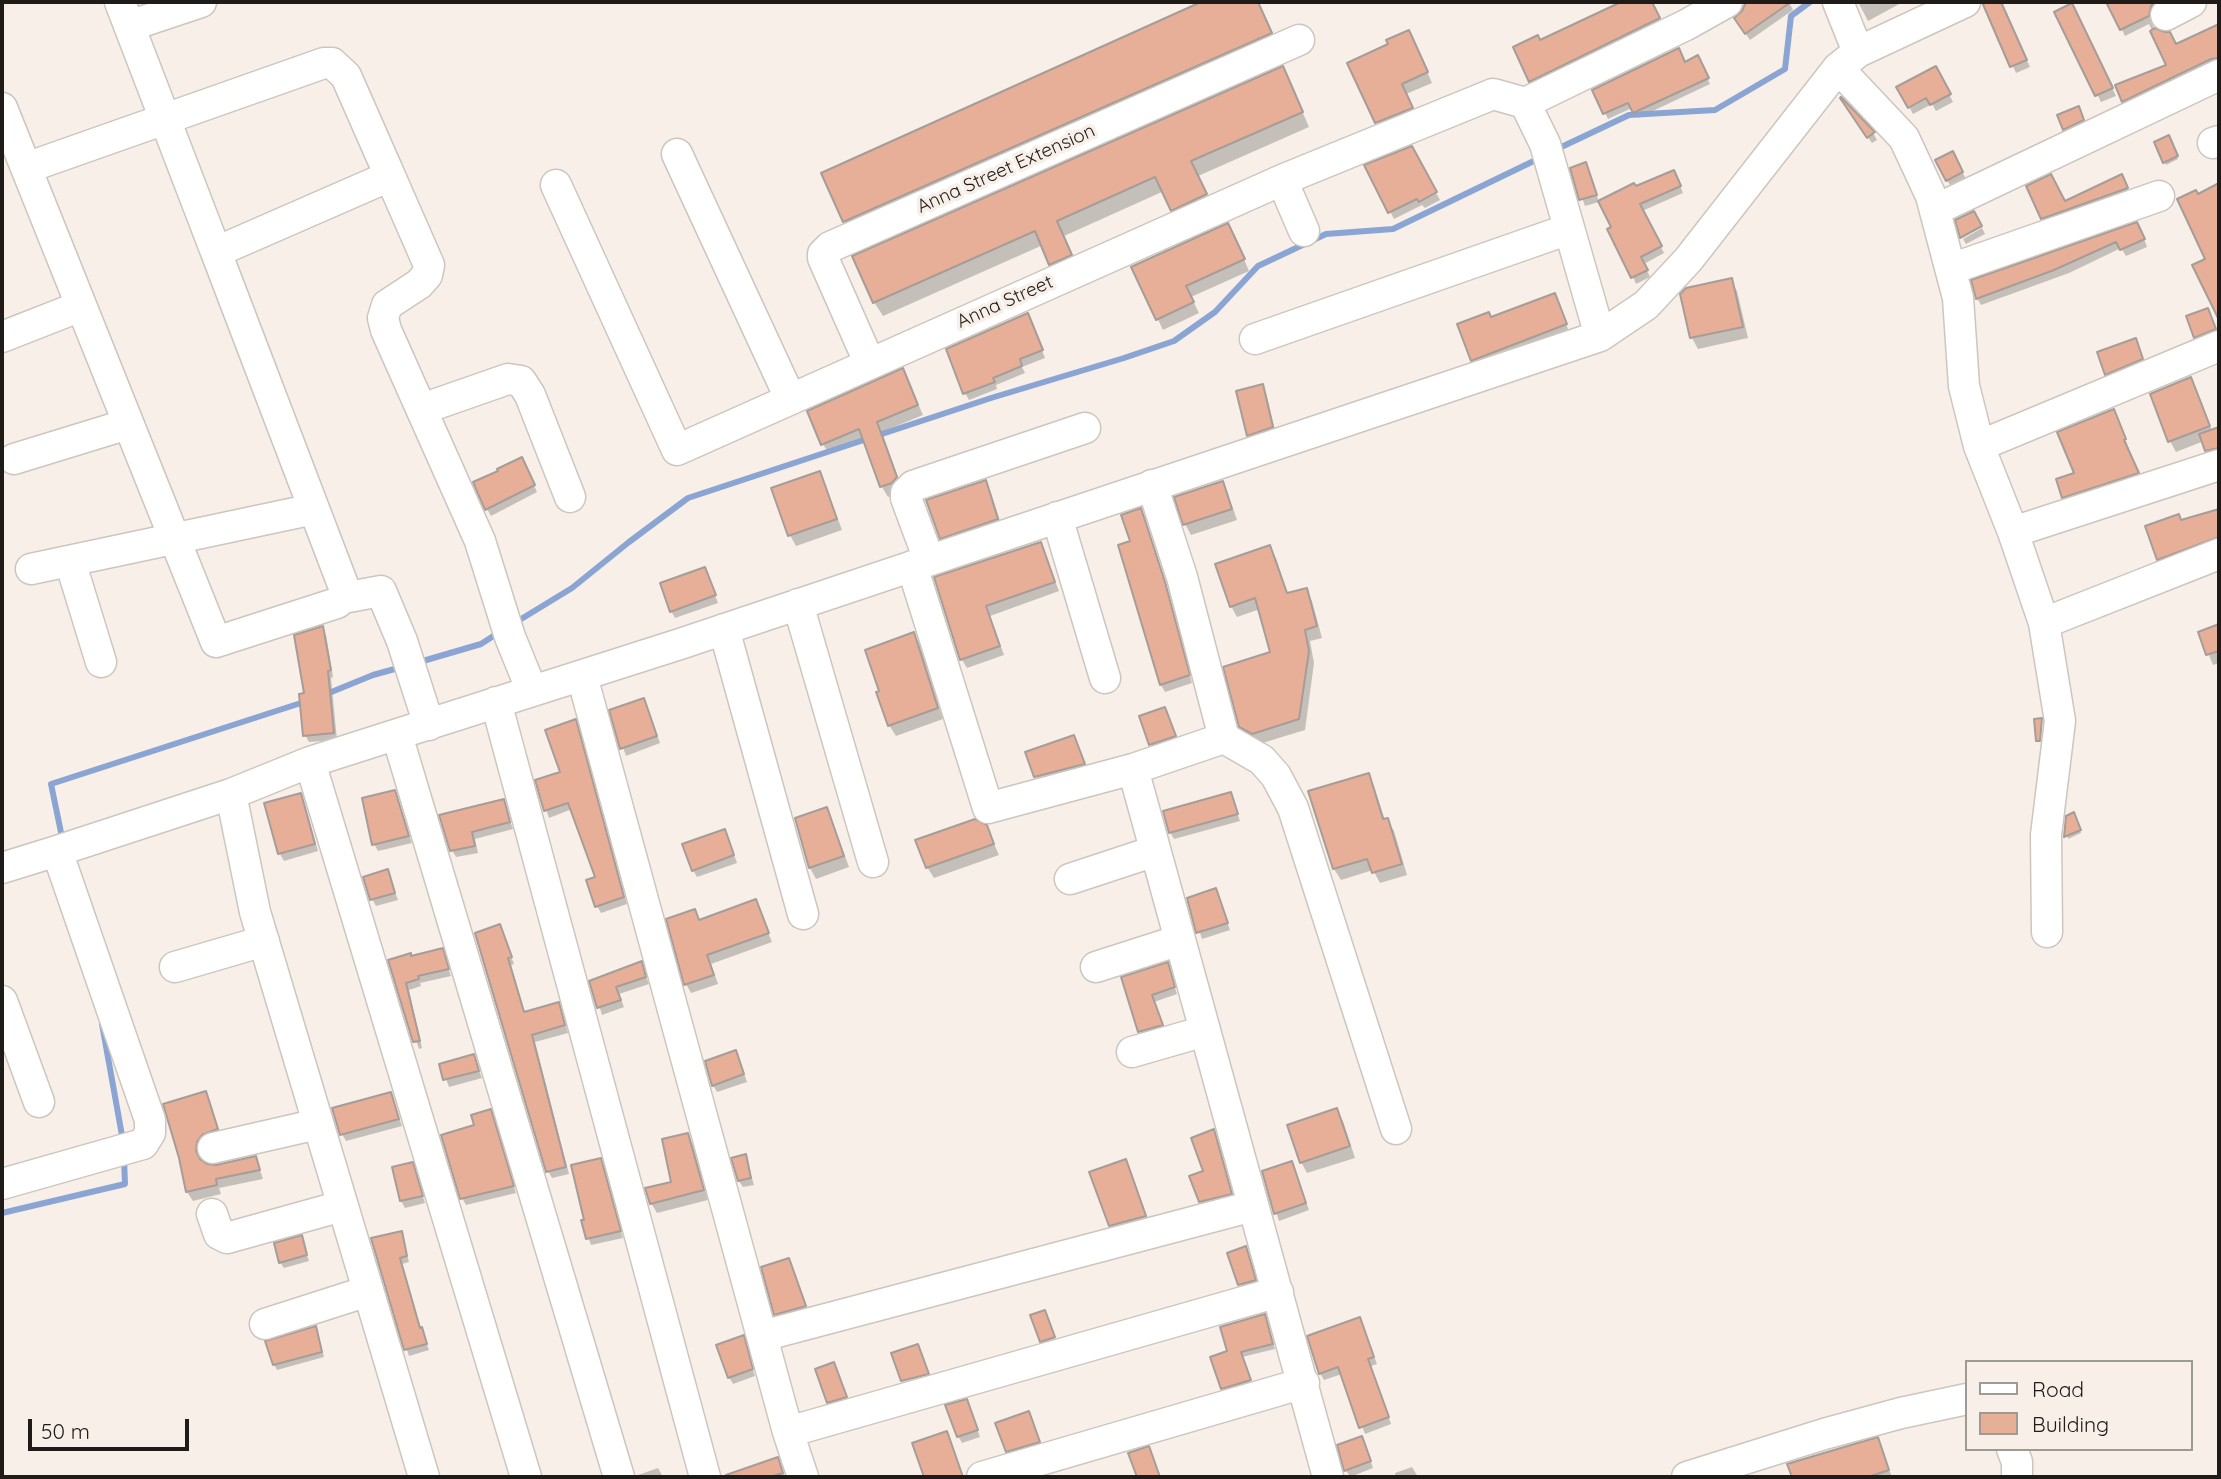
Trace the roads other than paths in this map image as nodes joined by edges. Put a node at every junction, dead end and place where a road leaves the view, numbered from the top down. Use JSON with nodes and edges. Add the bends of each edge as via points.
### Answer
{"nodes":[{"id":1,"x":201,"y":2,"type":"edge"},
{"id":2,"x":1727,"y":2,"type":"edge"},
{"id":3,"x":1838,"y":2,"type":"edge"},
{"id":4,"x":1965,"y":2,"type":"edge"},
{"id":5,"x":124,"y":14,"type":"edge"},
{"id":6,"x":1299,"y":40,"type":"dead end"},
{"id":7,"x":1848,"y":60,"type":"junction"},
{"id":8,"x":2219,"y":75,"type":"edge"},
{"id":9,"x":1525,"y":103,"type":"junction"},
{"id":10,"x":2,"y":108,"type":"edge"},
{"id":11,"x":165,"y":120,"type":"junction"},
{"id":12,"x":677,"y":154,"type":"dead end"},
{"id":13,"x":26,"y":168,"type":"junction"},
{"id":14,"x":390,"y":176,"type":"junction"},
{"id":15,"x":1282,"y":180,"type":"junction"},
{"id":16,"x":556,"y":185,"type":"dead end"},
{"id":17,"x":2159,"y":196,"type":"dead end"},
{"id":18,"x":1935,"y":210,"type":"junction"},
{"id":19,"x":1569,"y":229,"type":"junction"},
{"id":20,"x":1304,"y":231,"type":"dead end"},
{"id":21,"x":215,"y":251,"type":"junction"},
{"id":22,"x":1951,"y":269,"type":"junction"},
{"id":23,"x":81,"y":306,"type":"junction"},
{"id":24,"x":1600,"y":336,"type":"junction"},
{"id":25,"x":2,"y":337,"type":"edge"},
{"id":26,"x":1255,"y":339,"type":"dead end"},
{"id":27,"x":2219,"y":346,"type":"edge"},
{"id":28,"x":869,"y":362,"type":"junction"},
{"id":29,"x":790,"y":398,"type":"junction"},
{"id":30,"x":422,"y":409,"type":"junction"},
{"id":31,"x":128,"y":424,"type":"junction"},
{"id":32,"x":1085,"y":428,"type":"dead end"},
{"id":33,"x":1979,"y":446,"type":"junction"},
{"id":34,"x":14,"y":459,"type":"dead end"},
{"id":35,"x":2219,"y":465,"type":"edge"},
{"id":36,"x":1152,"y":485,"type":"junction"},
{"id":37,"x":570,"y":497,"type":"dead end"},
{"id":38,"x":314,"y":509,"type":"junction"},
{"id":39,"x":1057,"y":517,"type":"junction"},
{"id":40,"x":2013,"y":532,"type":"junction"},
{"id":41,"x":175,"y":540,"type":"junction"},
{"id":42,"x":2219,"y":554,"type":"edge"},
{"id":43,"x":70,"y":561,"type":"junction"},
{"id":44,"x":920,"y":563,"type":"junction"},
{"id":45,"x":31,"y":569,"type":"dead end"},
{"id":46,"x":343,"y":598,"type":"junction"},
{"id":47,"x":798,"y":604,"type":"junction"},
{"id":48,"x":2044,"y":623,"type":"junction"},
{"id":49,"x":724,"y":629,"type":"junction"},
{"id":50,"x":101,"y":662,"type":"dead end"},
{"id":51,"x":582,"y":676,"type":"junction"},
{"id":52,"x":1105,"y":678,"type":"dead end"},
{"id":53,"x":532,"y":691,"type":"junction"},
{"id":54,"x":496,"y":702,"type":"junction"},
{"id":55,"x":429,"y":724,"type":"junction"},
{"id":56,"x":397,"y":735,"type":"junction"},
{"id":57,"x":1224,"y":738,"type":"junction"},
{"id":58,"x":310,"y":762,"type":"junction"},
{"id":59,"x":1133,"y":769,"type":"junction"},
{"id":60,"x":230,"y":794,"type":"junction"},
{"id":61,"x":57,"y":851,"type":"junction"},
{"id":62,"x":1155,"y":851,"type":"junction"},
{"id":63,"x":873,"y":862,"type":"dead end"},
{"id":64,"x":2,"y":868,"type":"edge"},
{"id":65,"x":1070,"y":879,"type":"dead end"},
{"id":66,"x":803,"y":914,"type":"dead end"},
{"id":67,"x":2047,"y":932,"type":"dead end"},
{"id":68,"x":1180,"y":940,"type":"junction"},
{"id":69,"x":264,"y":941,"type":"junction"},
{"id":70,"x":175,"y":967,"type":"dead end"},
{"id":71,"x":1096,"y":967,"type":"dead end"},
{"id":72,"x":2,"y":1001,"type":"edge"},
{"id":73,"x":1205,"y":1031,"type":"junction"},
{"id":74,"x":1132,"y":1052,"type":"dead end"},
{"id":75,"x":39,"y":1102,"type":"dead end"},
{"id":76,"x":318,"y":1124,"type":"junction"},
{"id":77,"x":1396,"y":1129,"type":"dead end"},
{"id":78,"x":214,"y":1148,"type":"dead end"},
{"id":79,"x":2,"y":1184,"type":"edge"},
{"id":80,"x":342,"y":1206,"type":"junction"},
{"id":81,"x":1253,"y":1206,"type":"junction"},
{"id":82,"x":212,"y":1214,"type":"dead end"},
{"id":83,"x":368,"y":1292,"type":"junction"},
{"id":84,"x":1278,"y":1292,"type":"junction"},
{"id":85,"x":265,"y":1324,"type":"dead end"},
{"id":86,"x":762,"y":1336,"type":"junction"},
{"id":87,"x":1304,"y":1383,"type":"junction"},
{"id":88,"x":1966,"y":1399,"type":"edge"},
{"id":89,"x":788,"y":1432,"type":"junction"},
{"id":90,"x":2013,"y":1451,"type":"edge"},
{"id":91,"x":424,"y":1477,"type":"edge"},
{"id":92,"x":526,"y":1477,"type":"edge"},
{"id":93,"x":619,"y":1477,"type":"edge"},
{"id":94,"x":705,"y":1477,"type":"edge"},
{"id":95,"x":803,"y":1477,"type":"edge"},
{"id":96,"x":982,"y":1477,"type":"edge"},
{"id":97,"x":1328,"y":1477,"type":"edge"},
{"id":98,"x":1686,"y":1477,"type":"edge"},
{"id":99,"x":2017,"y":1477,"type":"edge"}],
"edges":[{"from":1,"to":5,"type":"street"},
{"from":2,"to":9,"type":"street"},
{"from":3,"to":7,"type":"street"},
{"from":4,"to":7,"type":"street"},
{"from":5,"to":11,"type":"street"},
{"from":6,"to":28,"type":"street","name":"Anna Street Extension","via":[[830,247],[823,258]]},
{"from":7,"to":18,"type":"street","via":[[1904,138]]},
{"from":7,"to":24,"type":"street","via":[[1688,260],[1646,305]]},
{"from":8,"to":18,"type":"street"},
{"from":9,"to":15,"type":"street","name":"Anna Street","via":[[1493,94]]},
{"from":9,"to":19,"type":"street","via":[[1548,154]]},
{"from":10,"to":13,"type":"street"},
{"from":11,"to":13,"type":"street"},
{"from":11,"to":14,"type":"street","via":[[332,63],[346,76]]},
{"from":11,"to":21,"type":"street"},
{"from":12,"to":29,"type":"street"},
{"from":13,"to":23,"type":"street"},
{"from":14,"to":21,"type":"street"},
{"from":14,"to":30,"type":"street","via":[[429,265],[419,284],[387,305],[383,318]]},
{"from":15,"to":20,"type":"street"},
{"from":15,"to":28,"type":"street","name":"Anna Street"},
{"from":16,"to":29,"type":"street","name":"Anna Street","via":[[677,450]]},
{"from":17,"to":22,"type":"street"},
{"from":18,"to":22,"type":"street"},
{"from":19,"to":24,"type":"street"},
{"from":19,"to":26,"type":"street"},
{"from":21,"to":38,"type":"street"},
{"from":22,"to":33,"type":"street","via":[[1958,298],[1964,386]]},
{"from":23,"to":25,"type":"street"},
{"from":23,"to":31,"type":"street"},
{"from":24,"to":36,"type":"street"},
{"from":27,"to":33,"type":"street"},
{"from":28,"to":29,"type":"street","name":"Anna Street"},
{"from":30,"to":37,"type":"street","via":[[508,379],[521,381]]},
{"from":30,"to":53,"type":"street","via":[[480,541]]},
{"from":31,"to":34,"type":"street"},
{"from":31,"to":41,"type":"street"},
{"from":32,"to":44,"type":"street","via":[[913,485],[906,498]]},
{"from":33,"to":40,"type":"street"},
{"from":35,"to":40,"type":"street"},
{"from":36,"to":39,"type":"street"},
{"from":36,"to":57,"type":"street","via":[[1182,577]]},
{"from":38,"to":41,"type":"street"},
{"from":38,"to":46,"type":"street","via":[[345,590]]},
{"from":39,"to":44,"type":"street"},
{"from":39,"to":52,"type":"street"},
{"from":40,"to":48,"type":"street"},
{"from":41,"to":43,"type":"street"},
{"from":41,"to":46,"type":"street","via":[[216,642]]},
{"from":42,"to":48,"type":"street"},
{"from":43,"to":45,"type":"street"},
{"from":43,"to":50,"type":"street"},
{"from":44,"to":47,"type":"street"},
{"from":44,"to":59,"type":"street","via":[[988,808]]},
{"from":46,"to":55,"type":"street","via":[[381,591]]},
{"from":47,"to":49,"type":"street"},
{"from":47,"to":63,"type":"street"},
{"from":48,"to":67,"type":"street","via":[[2060,721],[2046,825]]},
{"from":49,"to":51,"type":"street"},
{"from":49,"to":66,"type":"street"},
{"from":51,"to":53,"type":"street"},
{"from":51,"to":86,"type":"street"},
{"from":53,"to":54,"type":"street"},
{"from":54,"to":55,"type":"street"},
{"from":54,"to":94,"type":"street"},
{"from":55,"to":56,"type":"street"},
{"from":56,"to":58,"type":"street"},
{"from":56,"to":93,"type":"street"},
{"from":57,"to":59,"type":"street"},
{"from":57,"to":77,"type":"street","via":[[1262,760],[1293,808]]},
{"from":58,"to":60,"type":"street"},
{"from":58,"to":92,"type":"street"},
{"from":59,"to":62,"type":"street"},
{"from":60,"to":61,"type":"street"},
{"from":60,"to":69,"type":"street"},
{"from":61,"to":64,"type":"street"},
{"from":61,"to":79,"type":"street","via":[[150,1120],[150,1133],[143,1144]]},
{"from":62,"to":65,"type":"street"},
{"from":62,"to":68,"type":"street"},
{"from":68,"to":71,"type":"street"},
{"from":68,"to":73,"type":"street"},
{"from":69,"to":70,"type":"street"},
{"from":69,"to":76,"type":"street"},
{"from":72,"to":75,"type":"street"},
{"from":73,"to":74,"type":"street"},
{"from":73,"to":81,"type":"street"},
{"from":76,"to":78,"type":"street"},
{"from":76,"to":80,"type":"street"},
{"from":80,"to":82,"type":"street","via":[[227,1238],[219,1234]]},
{"from":80,"to":83,"type":"street"},
{"from":81,"to":84,"type":"street"},
{"from":81,"to":86,"type":"street"},
{"from":83,"to":85,"type":"street"},
{"from":83,"to":91,"type":"street"},
{"from":84,"to":87,"type":"street"},
{"from":84,"to":89,"type":"street"},
{"from":86,"to":89,"type":"street"},
{"from":87,"to":96,"type":"street"},
{"from":87,"to":97,"type":"street"},
{"from":88,"to":98,"type":"street","via":[[1863,1423]]},
{"from":89,"to":95,"type":"street"},
{"from":90,"to":99,"type":"street"}]}
